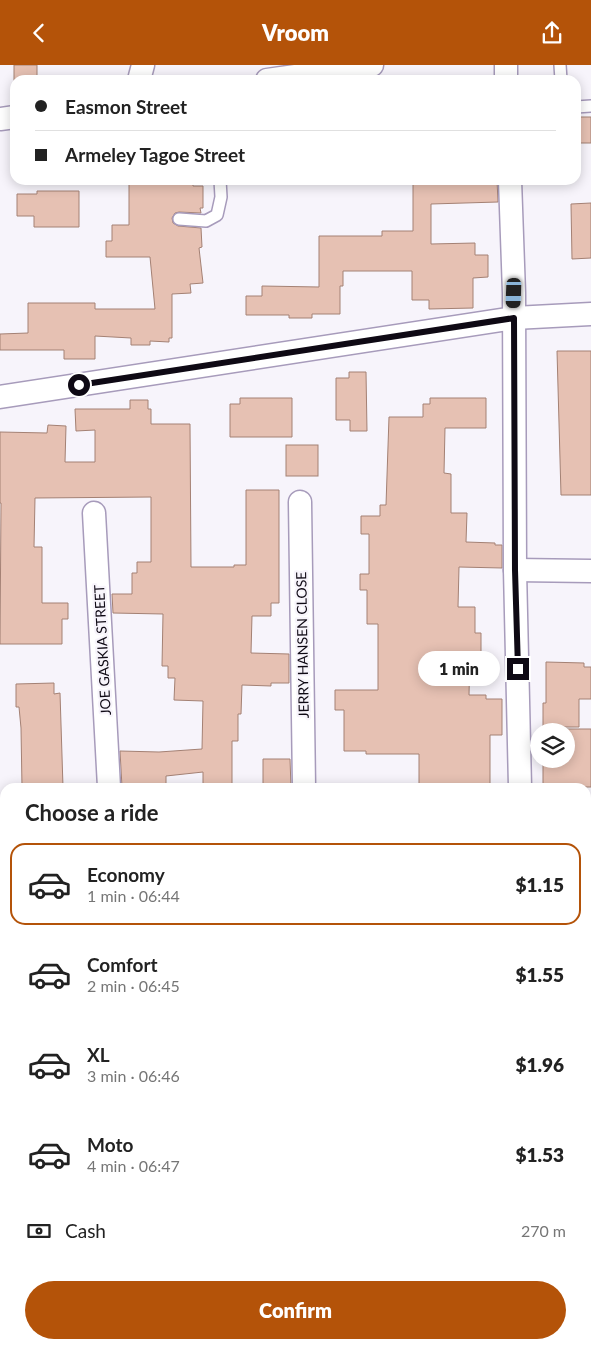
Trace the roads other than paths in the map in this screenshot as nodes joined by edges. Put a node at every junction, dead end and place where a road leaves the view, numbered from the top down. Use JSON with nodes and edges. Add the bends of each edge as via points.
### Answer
{"nodes":[{"id":1,"x":372,"y":65,"type":"edge"},
{"id":2,"x":302,"y":75,"type":"edge"},
{"id":3,"x":220,"y":185,"type":"edge"},
{"id":4,"x":510,"y":185,"type":"edge"},
{"id":5,"x":179,"y":219,"type":"dead end"},
{"id":6,"x":591,"y":314,"type":"edge"},
{"id":7,"x":514,"y":318,"type":"junction"},
{"id":8,"x":0,"y":397,"type":"edge"},
{"id":9,"x":300,"y":502,"type":"dead end"},
{"id":10,"x":94,"y":513,"type":"dead end"},
{"id":11,"x":515,"y":570,"type":"junction"},
{"id":12,"x":591,"y":571,"type":"edge"},
{"id":13,"x":109,"y":783,"type":"edge"},
{"id":14,"x":304,"y":783,"type":"edge"},
{"id":15,"x":520,"y":783,"type":"edge"}],
"edges":[{"from":1,"to":2,"type":"street"},
{"from":3,"to":5,"type":"lane","via":[[217,215],[206,221]]},
{"from":4,"to":7,"type":"street"},
{"from":6,"to":7,"type":"street"},
{"from":7,"to":8,"type":"street"},
{"from":7,"to":11,"type":"street"},
{"from":9,"to":14,"type":"street","name":"JERRY HANSEN CLOSE"},
{"from":10,"to":13,"type":"street","name":"JOE GASKIA STREET"},
{"from":11,"to":12,"type":"street"},
{"from":11,"to":15,"type":"street"}]}
